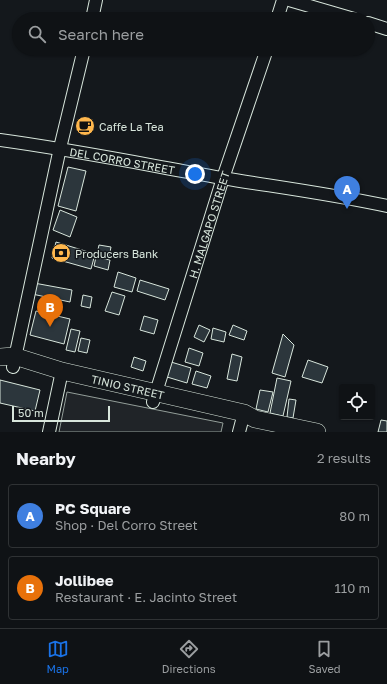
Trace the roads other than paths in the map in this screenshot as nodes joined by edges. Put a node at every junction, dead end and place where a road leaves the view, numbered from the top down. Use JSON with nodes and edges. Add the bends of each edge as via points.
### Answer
{"nodes":[{"id":1,"x":96,"y":0,"type":"edge"},
{"id":2,"x":283,"y":0,"type":"edge"},
{"id":3,"x":289,"y":0,"type":"edge"},
{"id":4,"x":93,"y":12,"type":"edge"},
{"id":5,"x":279,"y":12,"type":"edge"},
{"id":6,"x":330,"y":12,"type":"edge"},
{"id":7,"x":375,"y":25,"type":"edge"},
{"id":8,"x":387,"y":29,"type":"edge"},
{"id":9,"x":82,"y":56,"type":"edge"},
{"id":10,"x":265,"y":56,"type":"edge"},
{"id":11,"x":0,"y":140,"type":"edge"},
{"id":12,"x":60,"y":148,"type":"junction"},
{"id":13,"x":223,"y":178,"type":"junction"},
{"id":14,"x":387,"y":206,"type":"edge"},
{"id":15,"x":7,"y":362,"type":"edge"},
{"id":16,"x":61,"y":376,"type":"junction"},
{"id":17,"x":154,"y":397,"type":"junction"},
{"id":18,"x":245,"y":421,"type":"edge"},
{"id":19,"x":49,"y":432,"type":"edge"},
{"id":20,"x":317,"y":432,"type":"edge"}],
"edges":[{"from":1,"to":4,"type":"street"},
{"from":2,"to":5,"type":"street"},
{"from":3,"to":6,"type":"street"},
{"from":7,"to":8,"type":"street"},
{"from":9,"to":12,"type":"street"},
{"from":10,"to":13,"type":"street","name":"H. MALGAPO STREET"},
{"from":11,"to":12,"type":"street","name":"DEL CORRO STREET"},
{"from":12,"to":13,"type":"street","name":"DEL CORRO STREET"},
{"from":12,"to":15,"type":"street"},
{"from":13,"to":14,"type":"street","name":"DEL CORRO STREET","via":[[343,196]]},
{"from":13,"to":17,"type":"street","name":"H. MALGAPO STREET"},
{"from":15,"to":16,"type":"main road","name":"TINIO STREET"},
{"from":16,"to":17,"type":"main road","name":"TINIO STREET"},
{"from":16,"to":19,"type":"street"},
{"from":17,"to":18,"type":"main road","name":"TINIO STREET"},
{"from":18,"to":20,"type":"main road","name":"TINIO STREET"}]}
